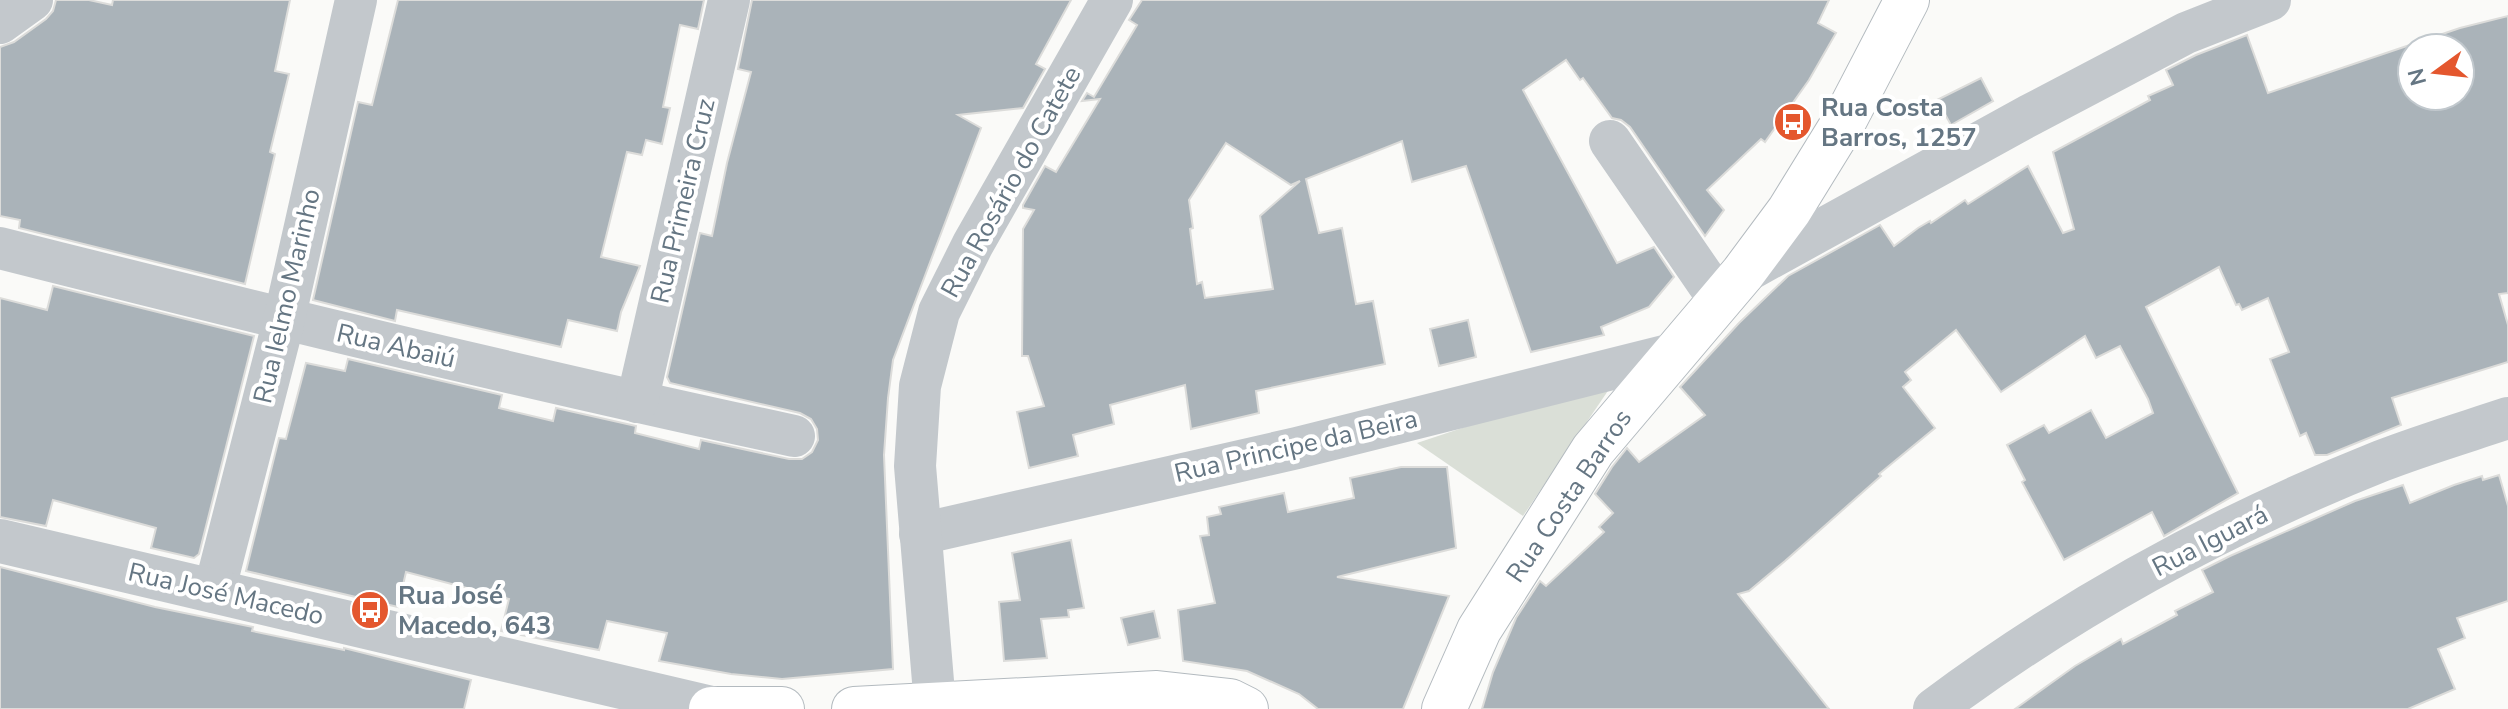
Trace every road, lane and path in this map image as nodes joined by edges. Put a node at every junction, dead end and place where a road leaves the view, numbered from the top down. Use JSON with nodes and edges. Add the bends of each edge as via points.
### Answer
{"nodes":[{"id":1,"x":32,"y":0,"type":"edge"},
{"id":2,"x":356,"y":0,"type":"edge"},
{"id":3,"x":729,"y":0,"type":"edge"},
{"id":4,"x":1112,"y":0,"type":"edge"},
{"id":5,"x":1907,"y":0,"type":"edge"},
{"id":6,"x":2270,"y":0,"type":"edge"},
{"id":7,"x":0,"y":23,"type":"edge"},
{"id":8,"x":1610,"y":141,"type":"dead end"},
{"id":9,"x":0,"y":248,"type":"edge"},
{"id":10,"x":1732,"y":287,"type":"junction"},
{"id":11,"x":284,"y":320,"type":"junction"},
{"id":12,"x":1672,"y":354,"type":"junction"},
{"id":13,"x":637,"y":402,"type":"junction"},
{"id":14,"x":2508,"y":418,"type":"edge"},
{"id":15,"x":794,"y":436,"type":"dead end"},
{"id":16,"x":920,"y":534,"type":"junction"},
{"id":17,"x":0,"y":541,"type":"edge"},
{"id":18,"x":214,"y":592,"type":"junction"},
{"id":19,"x":935,"y":705,"type":"junction"},
{"id":20,"x":711,"y":708,"type":"edge"},
{"id":21,"x":782,"y":709,"type":"edge"},
{"id":22,"x":854,"y":709,"type":"edge"},
{"id":23,"x":1246,"y":709,"type":"edge"},
{"id":24,"x":1444,"y":709,"type":"edge"},
{"id":25,"x":1934,"y":709,"type":"edge"}],
"edges":[{"from":1,"to":7,"type":"street"},
{"from":2,"to":11,"type":"street","name":"Rua Ielmo Marinho"},
{"from":3,"to":13,"type":"street","name":"Rua Primeira Cruz"},
{"from":4,"to":16,"type":"street","name":"Rua Rosário do Catete","via":[[939,312],[920,386],[915,466]]},
{"from":5,"to":10,"type":"main road","name":"Rua Costa Barros","via":[[1842,125],[1789,211]]},
{"from":6,"to":10,"type":"street","via":[[2173,39]]},
{"from":8,"to":10,"type":"street"},
{"from":9,"to":11,"type":"street","name":"Rua Abaiú"},
{"from":10,"to":12,"type":"main road","name":"Rua Costa Barros"},
{"from":11,"to":13,"type":"street","name":"Rua Abaiú"},
{"from":11,"to":18,"type":"street","name":"Rua Ielmo Marinho"},
{"from":12,"to":16,"type":"street","name":"Rua Principe da Beira","via":[[1297,448]]},
{"from":12,"to":24,"type":"main road","name":"Rua Costa Barros","via":[[1593,450],[1479,630]]},
{"from":13,"to":15,"type":"street","name":"Rua Abaiú"},
{"from":14,"to":25,"type":"street","name":"Rua Iguará","via":[[2382,461],[2254,517],[2117,589]]},
{"from":16,"to":19,"type":"street","name":"Rua Rosário do Catete"},
{"from":17,"to":18,"type":"street","name":"Rua José Macedo"},
{"from":18,"to":20,"type":"street","name":"Rua José Macedo"},
{"from":19,"to":22,"type":"main road"},
{"from":19,"to":23,"type":"main road","via":[[1157,693],[1230,701]]},
{"from":20,"to":21,"type":"main road","name":"Rua José Macedo"}]}
